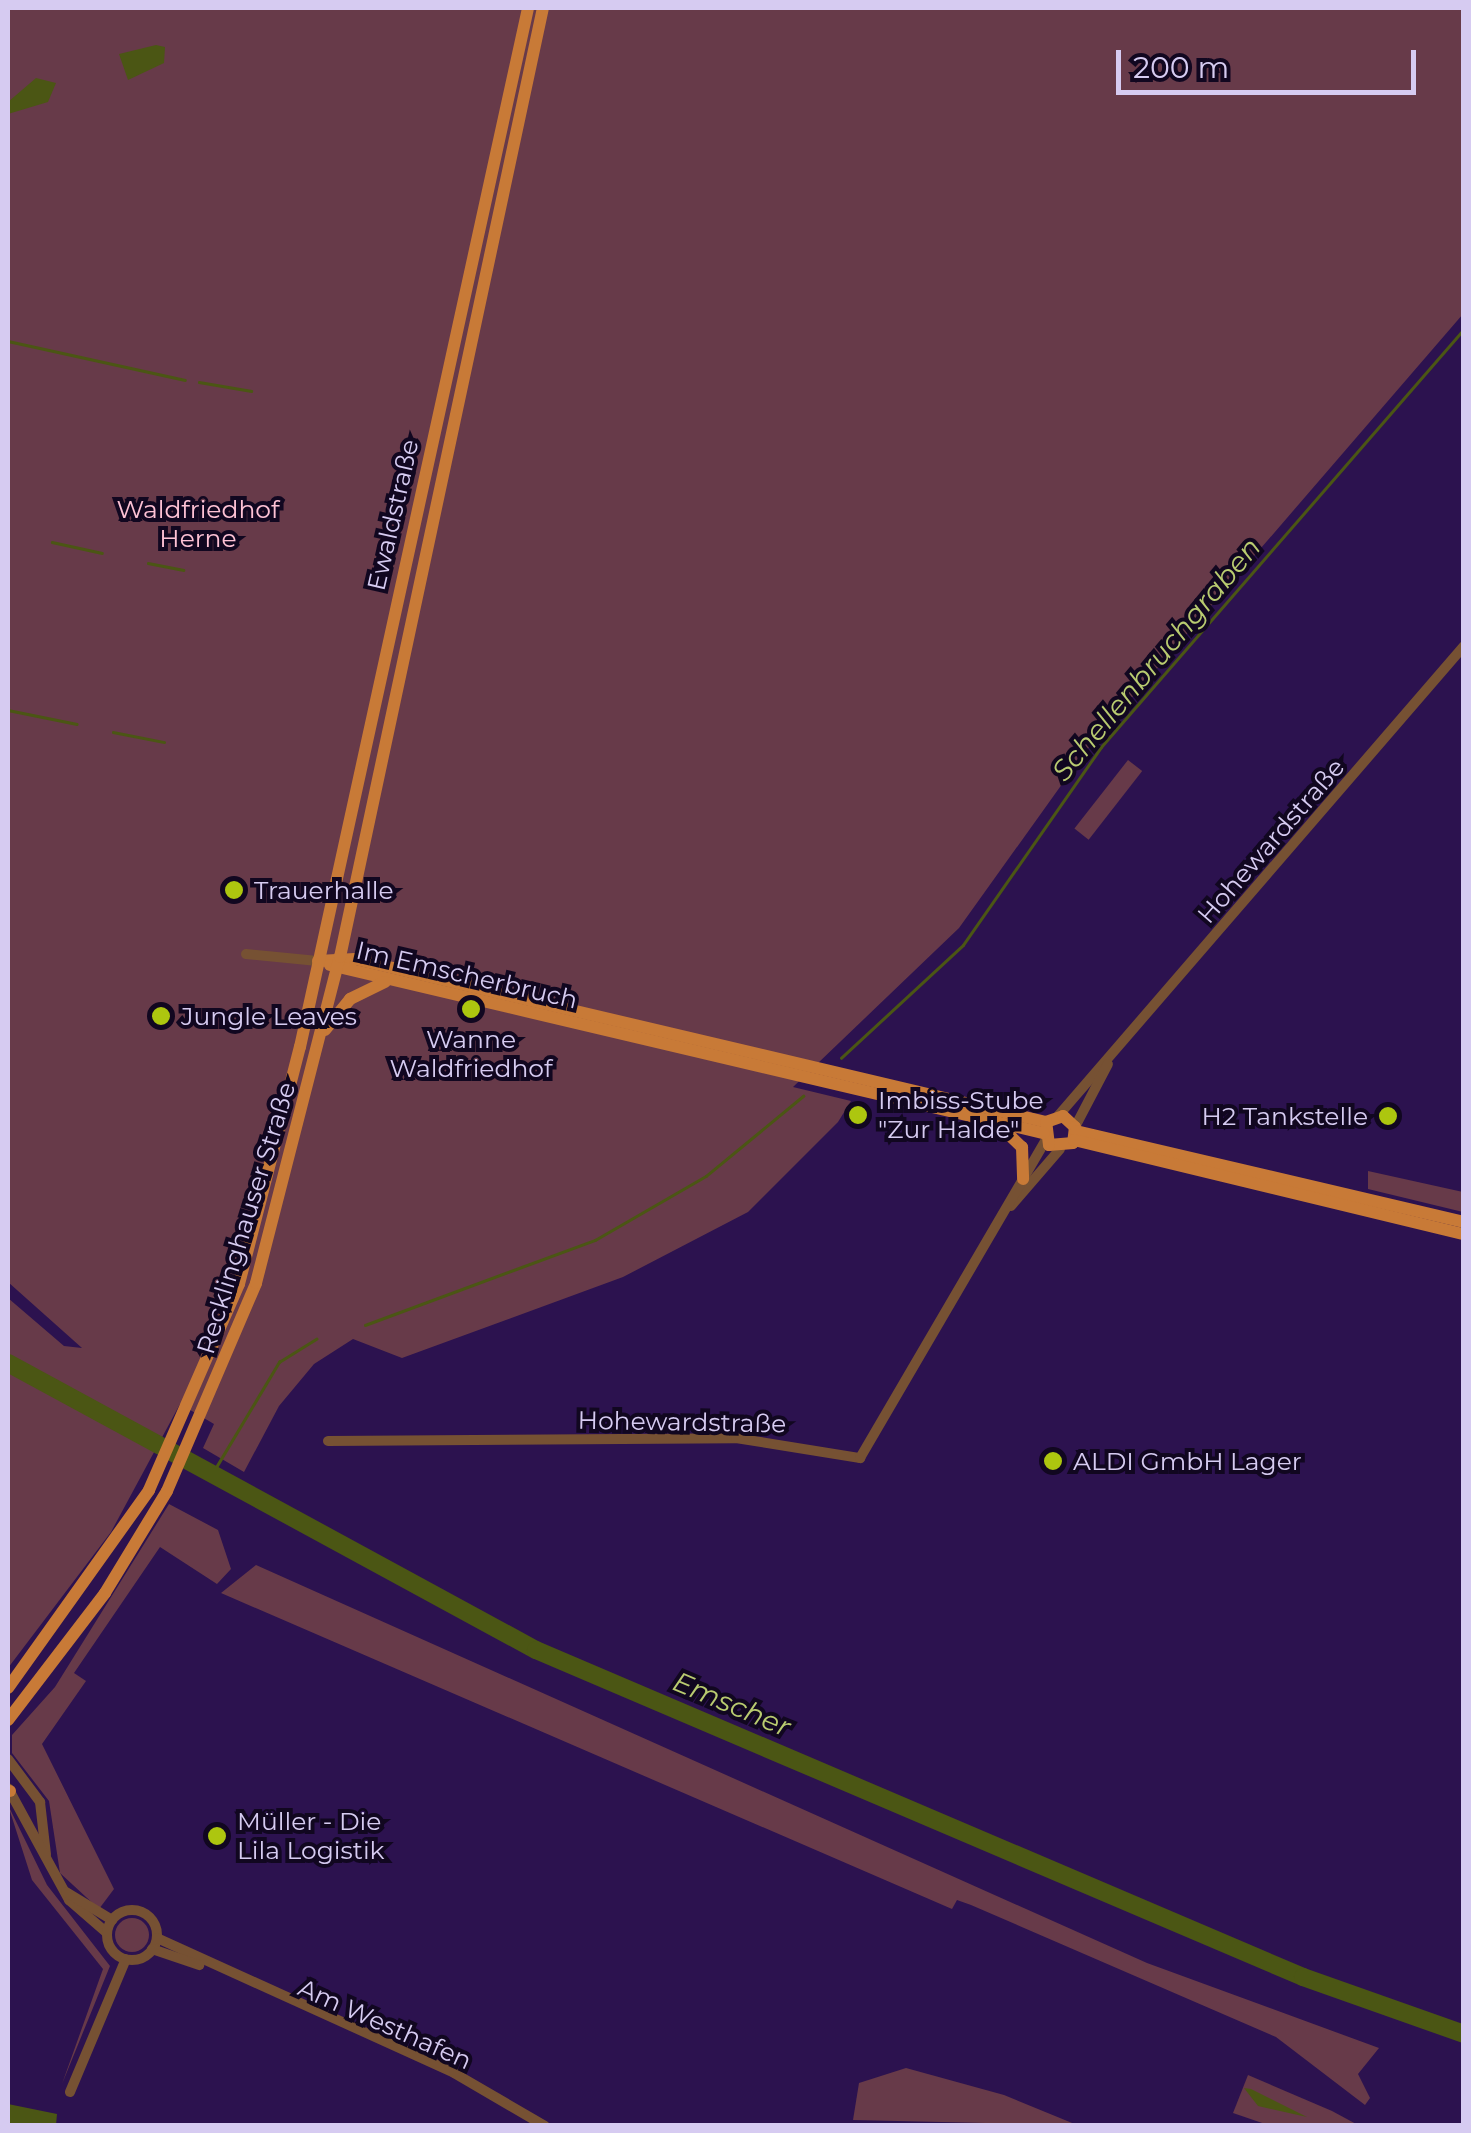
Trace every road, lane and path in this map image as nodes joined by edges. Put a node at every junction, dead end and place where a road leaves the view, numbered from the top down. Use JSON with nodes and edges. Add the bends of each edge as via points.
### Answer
{"nodes":[{"id":1,"x":528,"y":8,"type":"edge"},
{"id":2,"x":543,"y":8,"type":"edge"},
{"id":3,"x":1464,"y":646,"type":"edge"},
{"id":4,"x":246,"y":954,"type":"dead end"},
{"id":5,"x":318,"y":961,"type":"junction"},
{"id":6,"x":339,"y":963,"type":"junction"},
{"id":7,"x":388,"y":981,"type":"junction"},
{"id":8,"x":322,"y":1033,"type":"junction"},
{"id":9,"x":1108,"y":1063,"type":"junction"},
{"id":10,"x":986,"y":1120,"type":"junction"},
{"id":11,"x":1048,"y":1128,"type":"junction"},
{"id":12,"x":1075,"y":1133,"type":"junction"},
{"id":13,"x":1060,"y":1149,"type":"junction"},
{"id":14,"x":1023,"y":1178,"type":"junction"},
{"id":15,"x":1358,"y":1203,"type":"junction"},
{"id":16,"x":1010,"y":1206,"type":"junction"},
{"id":17,"x":1464,"y":1222,"type":"edge"},
{"id":18,"x":1464,"y":1234,"type":"edge"},
{"id":19,"x":328,"y":1442,"type":"dead end"},
{"id":20,"x":8,"y":1688,"type":"edge"},
{"id":21,"x":8,"y":1720,"type":"edge"},
{"id":22,"x":8,"y":1759,"type":"edge"},
{"id":23,"x":8,"y":1790,"type":"edge"},
{"id":24,"x":46,"y":1856,"type":"junction"},
{"id":25,"x":109,"y":1926,"type":"junction"},
{"id":26,"x":154,"y":1944,"type":"junction"},
{"id":27,"x":126,"y":1959,"type":"junction"},
{"id":28,"x":70,"y":2092,"type":"dead end"},
{"id":29,"x":545,"y":2126,"type":"edge"}],
"edges":[{"from":1,"to":5,"type":"main road","name":"Ewaldstraße"},
{"from":2,"to":6,"type":"main road","name":"Ewaldstraße"},
{"from":3,"to":9,"type":"street","name":"Hohewardstraße"},
{"from":4,"to":5,"type":"street"},
{"from":5,"to":6,"type":"main road","name":"Im Emscherbruch"},
{"from":5,"to":20,"type":"main road","name":"Recklinghauser Straße","via":[[239,1284],[178,1434],[92,1579]]},
{"from":6,"to":7,"type":"main road","name":"Im Emscherbruch"},
{"from":6,"to":8,"type":"main road","name":"Recklinghauser Straße"},
{"from":6,"to":11,"type":"main road","name":"Im Emscherbruch"},
{"from":7,"to":8,"type":"main road","via":[[350,999]]},
{"from":7,"to":10,"type":"main road","name":"Im Emscherbruch"},
{"from":8,"to":21,"type":"main road","name":"Recklinghauser Straße","via":[[256,1283],[192,1442],[84,1624]]},
{"from":9,"to":11,"type":"street","name":"Hohewardstraße"},
{"from":9,"to":12,"type":"street","name":"Hohewardstraße"},
{"from":10,"to":11,"type":"main road","name":"Im Emscherbruch"},
{"from":10,"to":14,"type":"main road","via":[[1022,1147]]},
{"from":11,"to":12,"type":"main road","name":"Im Emscherbruch"},
{"from":11,"to":13,"type":"main road","name":"Im Emscherbruch"},
{"from":11,"to":14,"type":"street","name":"Hohewardstraße"},
{"from":12,"to":13,"type":"main road"},
{"from":12,"to":15,"type":"main road","name":"Im Emscherbruch"},
{"from":13,"to":16,"type":"street","name":"Hohewardstraße"},
{"from":14,"to":16,"type":"street","name":"Hohewardstraße"},
{"from":15,"to":17,"type":"main road","name":"Im Emscherbruch"},
{"from":15,"to":18,"type":"main road","name":"Im Emscherbruch"},
{"from":16,"to":19,"type":"street","name":"Hohewardstraße","via":[[860,1458],[736,1438]]},
{"from":22,"to":24,"type":"street","name":"Am Westhafen","via":[[40,1802]]},
{"from":23,"to":24,"type":"street","name":"Am Westhafen"},
{"from":24,"to":25,"type":"street","name":"Am Westhafen","via":[[65,1891]]},
{"from":25,"to":26,"type":"street","name":"Am Westhafen","via":[[144,1913]]},
{"from":25,"to":27,"type":"street","name":"Am Westhafen"},
{"from":26,"to":27,"type":"street"},
{"from":26,"to":29,"type":"street","name":"Am Westhafen","via":[[454,2073]]},
{"from":27,"to":28,"type":"street"}]}
